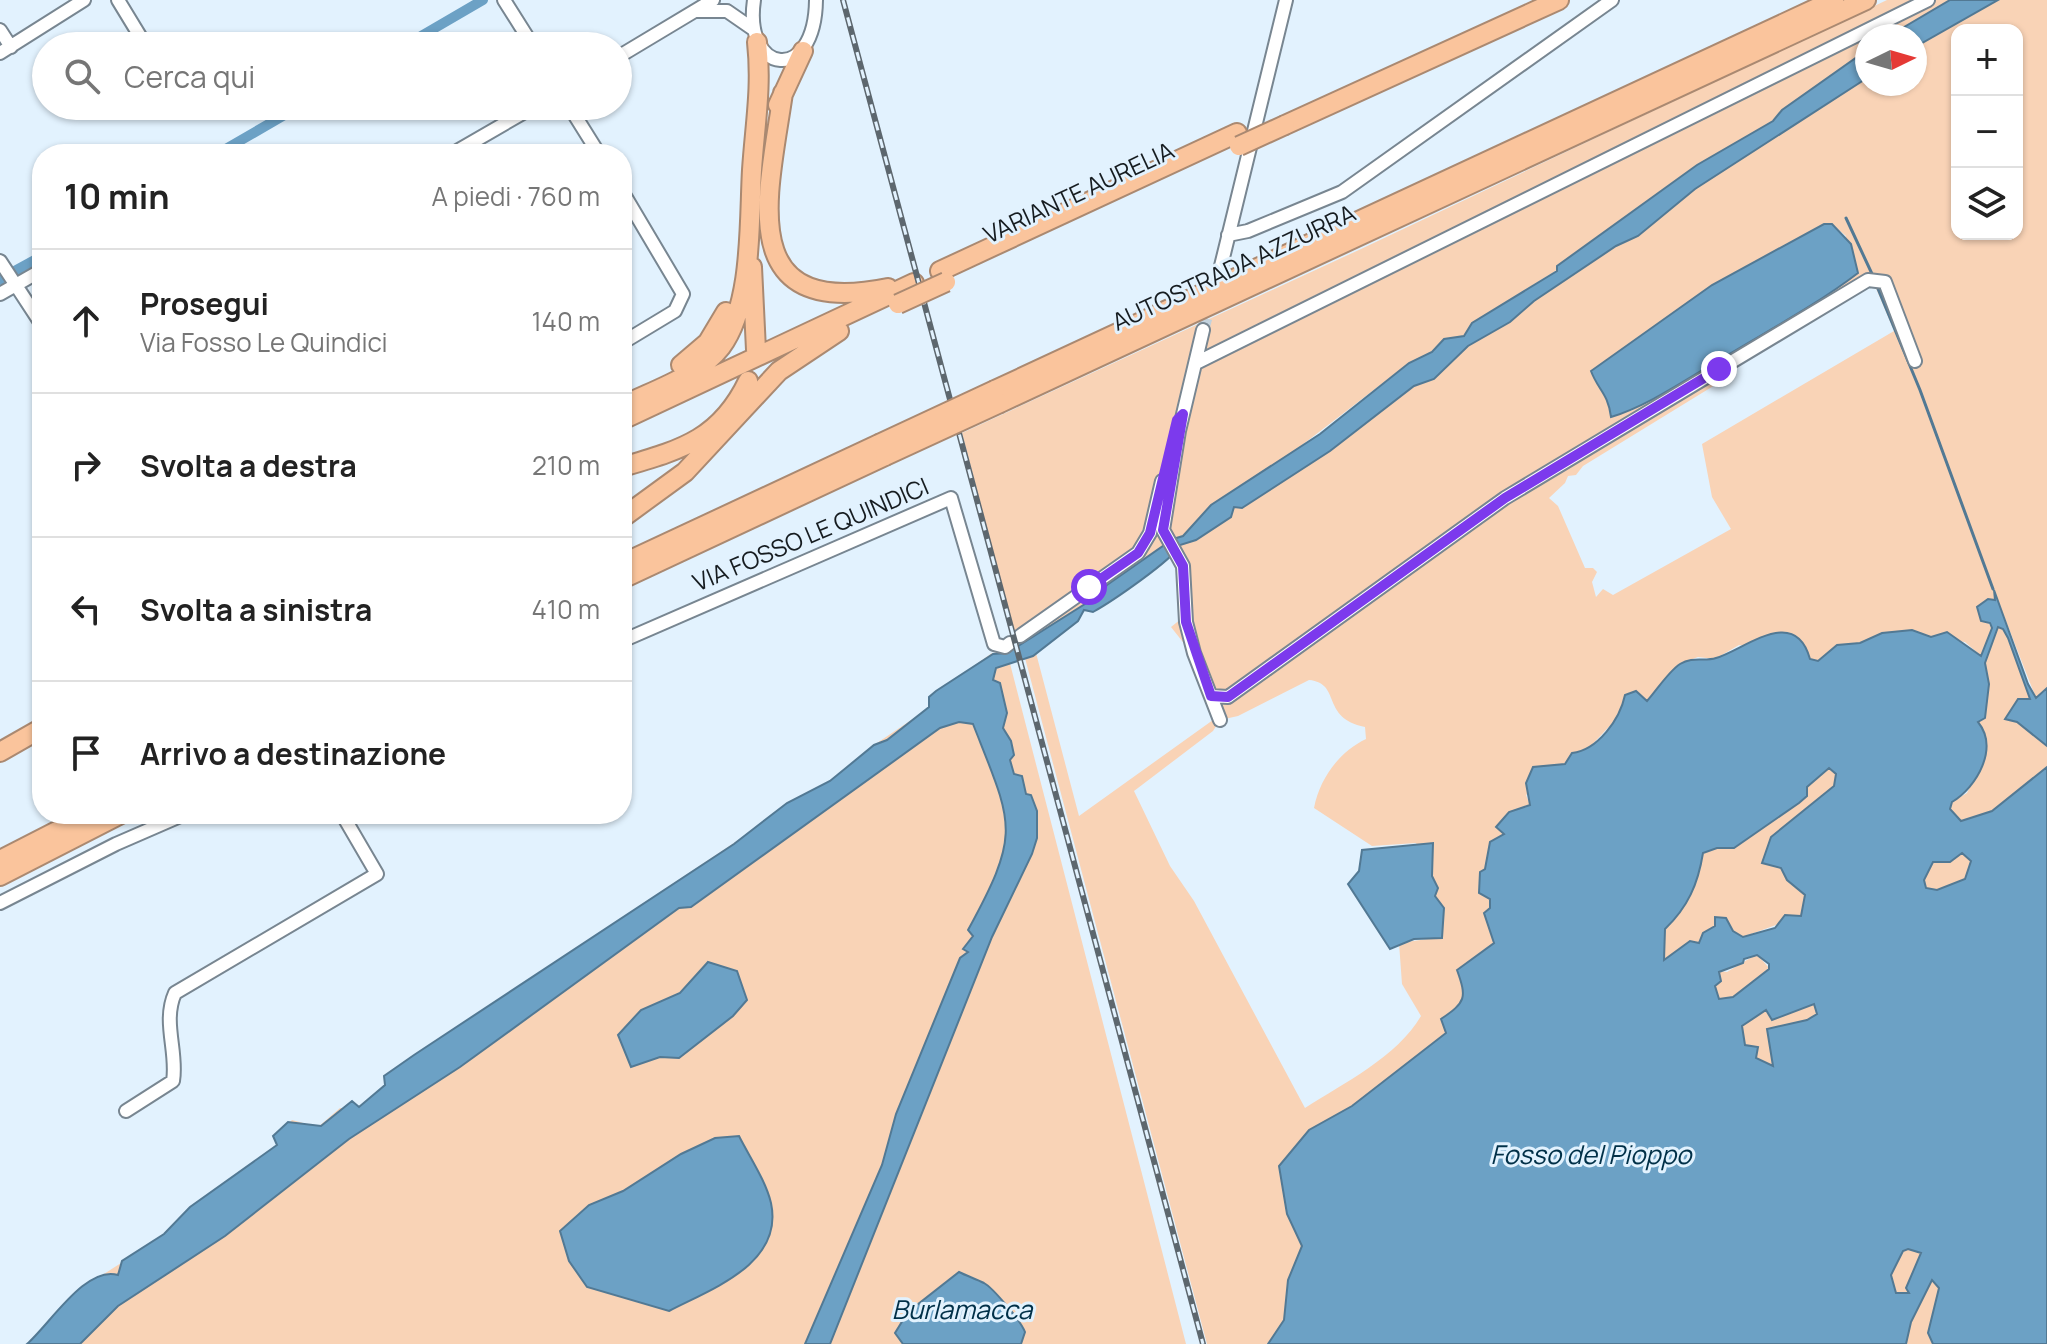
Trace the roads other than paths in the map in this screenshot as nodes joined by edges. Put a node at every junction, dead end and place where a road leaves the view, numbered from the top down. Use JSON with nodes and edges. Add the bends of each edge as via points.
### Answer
{"nodes":[{"id":1,"x":84,"y":0,"type":"edge"},
{"id":2,"x":118,"y":0,"type":"edge"},
{"id":3,"x":713,"y":0,"type":"edge"},
{"id":4,"x":754,"y":0,"type":"edge"},
{"id":5,"x":816,"y":0,"type":"edge"},
{"id":6,"x":1286,"y":0,"type":"edge"},
{"id":7,"x":1530,"y":0,"type":"edge"},
{"id":8,"x":1559,"y":0,"type":"edge"},
{"id":9,"x":1612,"y":0,"type":"edge"},
{"id":10,"x":1834,"y":0,"type":"edge"},
{"id":11,"x":1866,"y":0,"type":"edge"},
{"id":12,"x":1928,"y":0,"type":"edge"},
{"id":13,"x":506,"y":1,"type":"edge"},
{"id":14,"x":694,"y":11,"type":"junction"},
{"id":15,"x":0,"y":30,"type":"edge"},
{"id":16,"x":33,"y":32,"type":"edge"},
{"id":17,"x":137,"y":32,"type":"edge"},
{"id":18,"x":525,"y":32,"type":"edge"},
{"id":19,"x":32,"y":33,"type":"edge"},
{"id":20,"x":755,"y":36,"type":"junction"},
{"id":21,"x":632,"y":49,"type":"edge"},
{"id":22,"x":5,"y":50,"type":"edge"},
{"id":23,"x":803,"y":51,"type":"junction"},
{"id":24,"x":783,"y":93,"type":"junction"},
{"id":25,"x":1283,"y":119,"type":"junction"},
{"id":26,"x":511,"y":120,"type":"edge"},
{"id":27,"x":578,"y":120,"type":"edge"},
{"id":28,"x":469,"y":144,"type":"edge"},
{"id":29,"x":593,"y":144,"type":"edge"},
{"id":30,"x":752,"y":204,"type":"junction"},
{"id":31,"x":632,"y":207,"type":"edge"},
{"id":32,"x":749,"y":232,"type":"junction"},
{"id":33,"x":1228,"y":235,"type":"junction"},
{"id":34,"x":0,"y":261,"type":"edge"},
{"id":35,"x":1221,"y":266,"type":"tunnel mouth"},
{"id":36,"x":32,"y":276,"type":"edge"},
{"id":37,"x":943,"y":276,"type":"junction"},
{"id":38,"x":15,"y":285,"type":"junction"},
{"id":39,"x":0,"y":294,"type":"edge"},
{"id":40,"x":894,"y":295,"type":"junction"},
{"id":41,"x":32,"y":310,"type":"edge"},
{"id":42,"x":1203,"y":330,"type":"tunnel mouth"},
{"id":43,"x":839,"y":331,"type":"junction"},
{"id":44,"x":632,"y":337,"type":"edge"},
{"id":45,"x":756,"y":350,"type":"dead end"},
{"id":46,"x":1915,"y":361,"type":"dead end"},
{"id":47,"x":1198,"y":362,"type":"junction"},
{"id":48,"x":748,"y":381,"type":"dead end"},
{"id":49,"x":632,"y":390,"type":"edge"},
{"id":50,"x":997,"y":396,"type":"junction"},
{"id":51,"x":632,"y":401,"type":"edge"},
{"id":52,"x":1183,"y":414,"type":"junction"},
{"id":53,"x":632,"y":415,"type":"edge"},
{"id":54,"x":632,"y":428,"type":"edge"},
{"id":55,"x":882,"y":450,"type":"junction"},
{"id":56,"x":632,"y":464,"type":"edge"},
{"id":57,"x":632,"y":511,"type":"edge"},
{"id":58,"x":632,"y":560,"type":"edge"},
{"id":59,"x":632,"y":574,"type":"edge"},
{"id":60,"x":632,"y":637,"type":"edge"},
{"id":61,"x":1211,"y":696,"type":"junction"},
{"id":62,"x":1220,"y":720,"type":"dead end"},
{"id":63,"x":32,"y":734,"type":"edge"},
{"id":64,"x":32,"y":747,"type":"edge"},
{"id":65,"x":0,"y":752,"type":"edge"},
{"id":66,"x":0,"y":765,"type":"edge"},
{"id":67,"x":70,"y":824,"type":"edge"},
{"id":68,"x":101,"y":824,"type":"edge"},
{"id":69,"x":162,"y":824,"type":"edge"},
{"id":70,"x":348,"y":824,"type":"edge"},
{"id":71,"x":0,"y":860,"type":"edge"},
{"id":72,"x":0,"y":876,"type":"edge"},
{"id":73,"x":0,"y":903,"type":"edge"},
{"id":74,"x":126,"y":1111,"type":"dead end"}],
"edges":[{"from":1,"to":16,"type":"street"},
{"from":2,"to":17,"type":"street"},
{"from":3,"to":14,"type":"street"},
{"from":4,"to":20,"type":"street"},
{"from":5,"to":23,"type":"street","via":[[813,30]]},
{"from":6,"to":33,"type":"street"},
{"from":7,"to":25,"type":"highway","name":"VARIANTE AURELIA"},
{"from":8,"to":25,"type":"highway","name":"VARIANTE AURELIA"},
{"from":9,"to":33,"type":"street","via":[[1342,192]]},
{"from":10,"to":50,"type":"highway","name":"AUTOSTRADA AZZURRA"},
{"from":11,"to":50,"type":"highway","name":"AUTOSTRADA AZZURRA"},
{"from":12,"to":47,"type":"street"},
{"from":13,"to":18,"type":"street"},
{"from":14,"to":20,"type":"street","via":[[727,11]]},
{"from":14,"to":21,"type":"street"},
{"from":15,"to":22,"type":"street"},
{"from":19,"to":22,"type":"street"},
{"from":20,"to":23,"type":"street","via":[[765,53],[779,59]]},
{"from":20,"to":30,"type":"highway","via":[[761,95]]},
{"from":23,"to":24,"type":"highway"},
{"from":24,"to":30,"type":"highway"},
{"from":24,"to":40,"type":"highway","via":[[766,213],[776,256],[793,276],[819,290]]},
{"from":25,"to":37,"type":"highway","name":"VARIANTE AURELIA"},
{"from":26,"to":28,"type":"street"},
{"from":27,"to":29,"type":"street"},
{"from":30,"to":32,"type":"highway"},
{"from":31,"to":44,"type":"street","via":[[681,287],[682,301],[675,311]]},
{"from":32,"to":45,"type":"highway"},
{"from":32,"to":49,"type":"highway","via":[[730,303],[708,342],[678,367]]},
{"from":32,"to":51,"type":"highway","via":[[739,308],[720,348],[695,369]]},
{"from":33,"to":35,"type":"street"},
{"from":34,"to":38,"type":"street"},
{"from":36,"to":38,"type":"street"},
{"from":37,"to":40,"type":"highway","name":"VARIANTE AURELIA","bridge":true},
{"from":37,"to":40,"type":"highway","name":"VARIANTE AURELIA"},
{"from":38,"to":39,"type":"street"},
{"from":38,"to":41,"type":"street"},
{"from":40,"to":43,"type":"highway","name":"VARIANTE AURELIA"},
{"from":40,"to":53,"type":"highway","name":"VARIANTE AURELIA"},
{"from":42,"to":47,"type":"street"},
{"from":43,"to":54,"type":"highway","name":"VARIANTE AURELIA"},
{"from":43,"to":57,"type":"highway","via":[[779,371],[685,472]]},
{"from":46,"to":61,"type":"street","via":[[1885,282],[1873,279],[1505,498],[1228,697]]},
{"from":47,"to":52,"type":"street"},
{"from":48,"to":56,"type":"highway","via":[[733,409],[710,433]]},
{"from":50,"to":55,"type":"highway","name":"AUTOSTRADA AZZURRA","bridge":true},
{"from":52,"to":60,"type":"street","name":"VIA FOSSO LE QUINDICI","via":[[1177,420],[1150,533],[1138,553],[1005,647],[994,644],[951,498]]},
{"from":52,"to":61,"type":"street","via":[[1163,530],[1180,558],[1186,622]]},
{"from":55,"to":58,"type":"highway","name":"AUTOSTRADA AZZURRA"},
{"from":55,"to":59,"type":"highway","name":"AUTOSTRADA AZZURRA"},
{"from":61,"to":62,"type":"street"},
{"from":63,"to":65,"type":"highway"},
{"from":64,"to":66,"type":"highway"},
{"from":67,"to":71,"type":"highway"},
{"from":68,"to":72,"type":"highway"},
{"from":69,"to":73,"type":"street"},
{"from":70,"to":74,"type":"street","via":[[377,874],[175,993],[169,1021],[173,1081]]}]}
